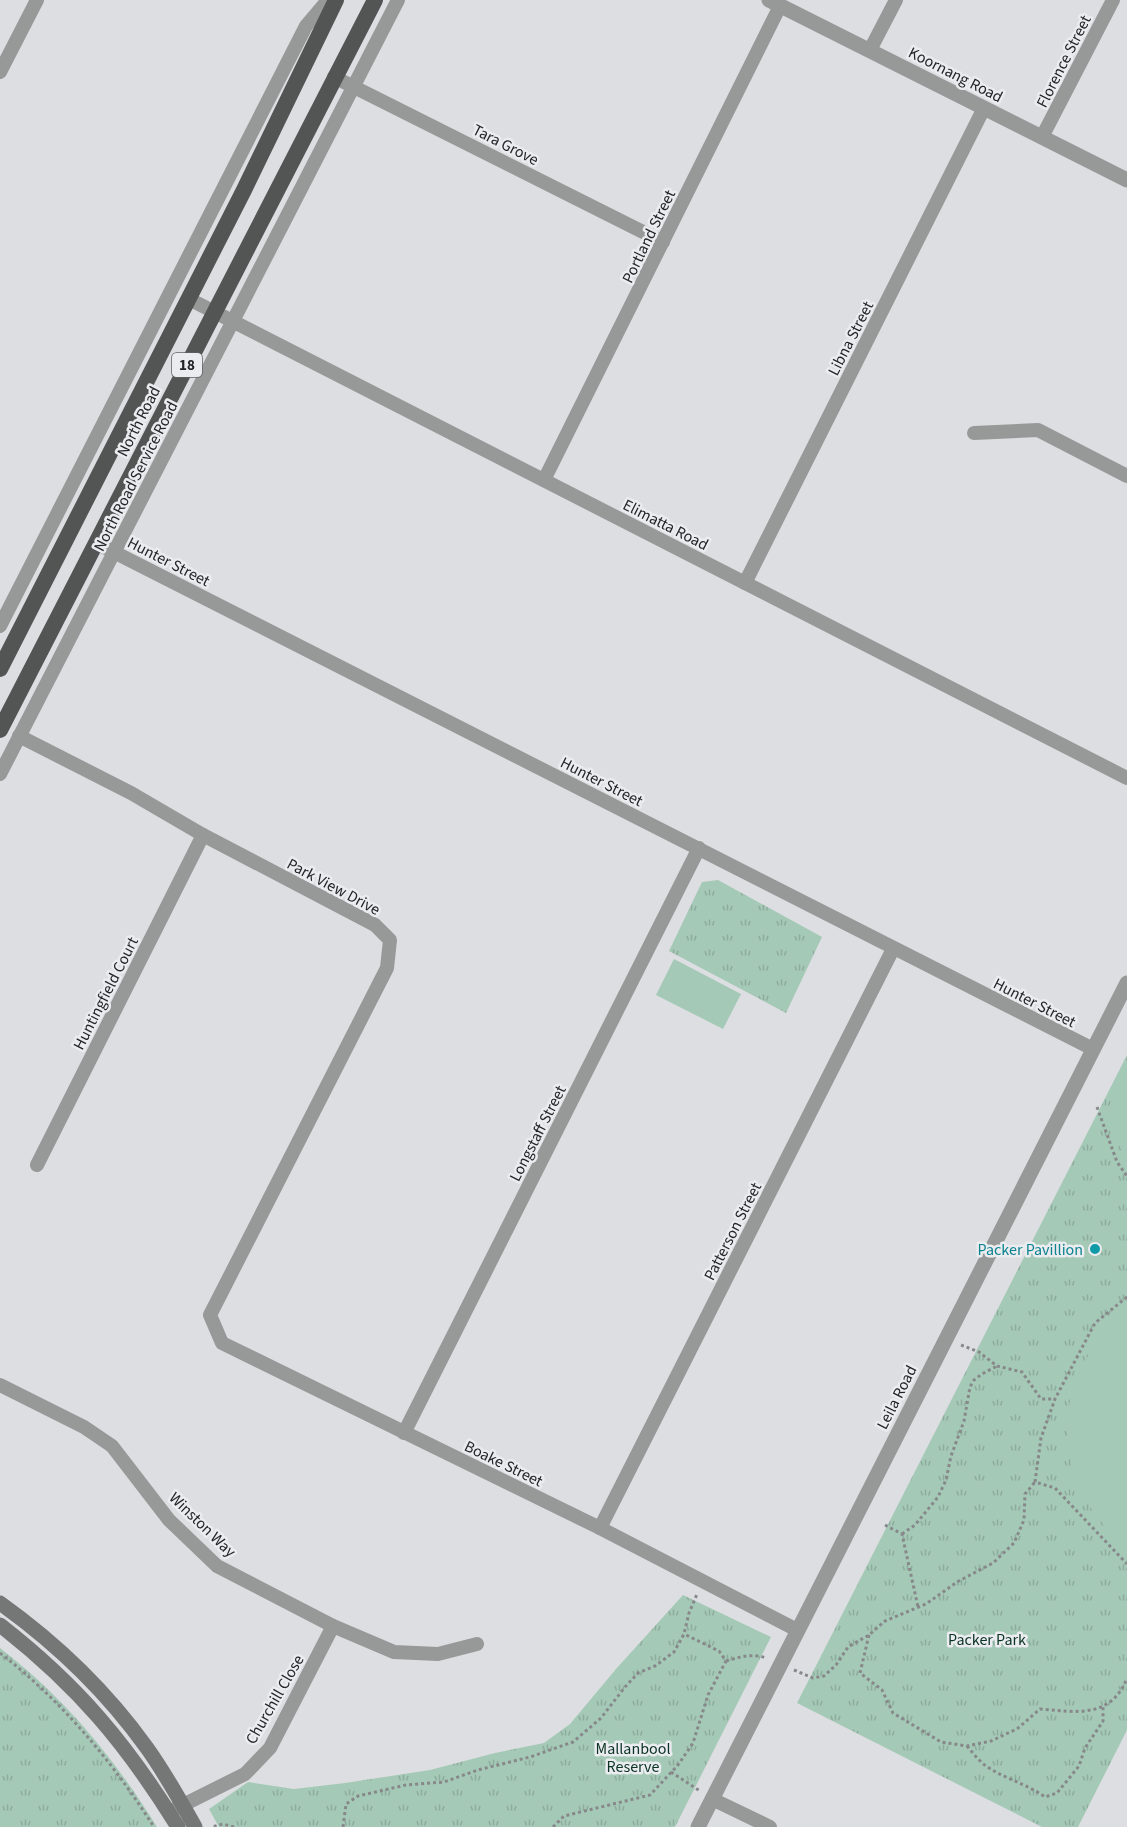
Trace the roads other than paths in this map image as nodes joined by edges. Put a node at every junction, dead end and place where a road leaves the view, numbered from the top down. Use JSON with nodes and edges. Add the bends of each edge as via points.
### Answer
{"nodes":[{"id":1,"x":36,"y":0,"type":"edge"},
{"id":2,"x":328,"y":0,"type":"edge"},
{"id":3,"x":336,"y":0,"type":"edge"},
{"id":4,"x":375,"y":0,"type":"edge"},
{"id":5,"x":398,"y":0,"type":"edge"},
{"id":6,"x":896,"y":0,"type":"edge"},
{"id":7,"x":1113,"y":0,"type":"edge"},
{"id":8,"x":775,"y":3,"type":"edge"},
{"id":9,"x":870,"y":51,"type":"junction"},
{"id":10,"x":0,"y":72,"type":"edge"},
{"id":11,"x":334,"y":76,"type":"junction"},
{"id":12,"x":353,"y":86,"type":"junction"},
{"id":13,"x":984,"y":108,"type":"junction"},
{"id":14,"x":1042,"y":137,"type":"junction"},
{"id":15,"x":1127,"y":180,"type":"edge"},
{"id":16,"x":663,"y":242,"type":"junction"},
{"id":17,"x":189,"y":299,"type":"junction"},
{"id":18,"x":214,"y":312,"type":"junction"},
{"id":19,"x":232,"y":321,"type":"junction"},
{"id":20,"x":974,"y":433,"type":"dead end"},
{"id":21,"x":1127,"y":476,"type":"edge"},
{"id":22,"x":544,"y":480,"type":"junction"},
{"id":23,"x":96,"y":543,"type":"junction"},
{"id":24,"x":114,"y":552,"type":"junction"},
{"id":25,"x":745,"y":583,"type":"junction"},
{"id":26,"x":0,"y":627,"type":"edge"},
{"id":27,"x":0,"y":669,"type":"edge"},
{"id":28,"x":5,"y":709,"type":"edge"},
{"id":29,"x":0,"y":730,"type":"edge"},
{"id":30,"x":19,"y":736,"type":"junction"},
{"id":31,"x":0,"y":774,"type":"edge"},
{"id":32,"x":1127,"y":778,"type":"edge"},
{"id":33,"x":203,"y":835,"type":"junction"},
{"id":34,"x":699,"y":848,"type":"junction"},
{"id":35,"x":893,"y":949,"type":"junction"},
{"id":36,"x":1127,"y":983,"type":"edge"},
{"id":37,"x":1093,"y":1049,"type":"junction"},
{"id":38,"x":37,"y":1165,"type":"dead end"},
{"id":39,"x":210,"y":1315,"type":"joint"},
{"id":40,"x":0,"y":1385,"type":"edge"},
{"id":41,"x":404,"y":1433,"type":"junction"},
{"id":42,"x":600,"y":1528,"type":"junction"},
{"id":43,"x":0,"y":1603,"type":"edge"},
{"id":44,"x":0,"y":1625,"type":"edge"},
{"id":45,"x":333,"y":1626,"type":"junction"},
{"id":46,"x":797,"y":1630,"type":"junction"},
{"id":47,"x":477,"y":1644,"type":"dead end"},
{"id":48,"x":712,"y":1799,"type":"junction"},
{"id":49,"x":176,"y":1809,"type":"junction"},
{"id":50,"x":178,"y":1827,"type":"edge"},
{"id":51,"x":195,"y":1827,"type":"edge"},
{"id":52,"x":698,"y":1827,"type":"edge"},
{"id":53,"x":770,"y":1827,"type":"edge"}],
"edges":[{"from":1,"to":10,"type":"street"},
{"from":2,"to":26,"type":"street","via":[[306,26]]},
{"from":3,"to":17,"type":"highway","name":"North Road","number":"18"},
{"from":4,"to":11,"type":"highway","name":"North Road","number":"18"},
{"from":5,"to":12,"type":"street","name":"North Road Service Road"},
{"from":6,"to":9,"type":"street"},
{"from":7,"to":14,"type":"street","name":"Florence Street"},
{"from":8,"to":9,"type":"street","name":"Koornang Road"},
{"from":8,"to":16,"type":"street","name":"Portland Street"},
{"from":9,"to":13,"type":"street","name":"Koornang Road"},
{"from":11,"to":12,"type":"street","name":"Tara Grove"},
{"from":11,"to":18,"type":"highway","name":"North Road","number":"18"},
{"from":12,"to":16,"type":"street","name":"Tara Grove"},
{"from":12,"to":19,"type":"street","name":"North Road Service Road"},
{"from":13,"to":14,"type":"street","name":"Koornang Road"},
{"from":13,"to":25,"type":"street","name":"Libna Street"},
{"from":14,"to":15,"type":"street","name":"Koornang Road"},
{"from":16,"to":22,"type":"street","name":"Portland Street"},
{"from":17,"to":18,"type":"street","name":"Elimatta Road"},
{"from":17,"to":27,"type":"highway","name":"North Road","number":"18"},
{"from":18,"to":19,"type":"street","name":"Elimatta Road"},
{"from":18,"to":23,"type":"highway","name":"North Road","number":"18"},
{"from":19,"to":22,"type":"street","name":"Elimatta Road"},
{"from":19,"to":24,"type":"street","name":"North Road Service Road"},
{"from":20,"to":21,"type":"street","via":[[1038,430]]},
{"from":22,"to":25,"type":"street","name":"Elimatta Road"},
{"from":23,"to":24,"type":"street","name":"Hunter Street"},
{"from":23,"to":28,"type":"highway","name":"North Road","number":"18"},
{"from":24,"to":30,"type":"street","name":"North Road Service Road"},
{"from":24,"to":34,"type":"street","name":"Hunter Street"},
{"from":25,"to":32,"type":"street","name":"Elimatta Road"},
{"from":28,"to":29,"type":"highway","name":"North Road","number":"18"},
{"from":30,"to":31,"type":"street","name":"North Road Service Road"},
{"from":30,"to":33,"type":"street","name":"Park View Drive"},
{"from":33,"to":38,"type":"street","name":"Huntingfield Court"},
{"from":33,"to":39,"type":"street","name":"Park View Drive","via":[[375,925],[390,940],[387,968]]},
{"from":34,"to":35,"type":"street","name":"Hunter Street"},
{"from":34,"to":41,"type":"street","name":"Longstaff Street"},
{"from":35,"to":37,"type":"street","name":"Hunter Street"},
{"from":35,"to":42,"type":"street","name":"Patterson Street"},
{"from":36,"to":37,"type":"street","name":"Leila Road"},
{"from":37,"to":46,"type":"street","name":"Leila Road"},
{"from":39,"to":41,"type":"street","name":"Boake Street","via":[[222,1343]]},
{"from":40,"to":45,"type":"street","name":"Winston Way","via":[[84,1427],[112,1446],[169,1520],[217,1566]]},
{"from":41,"to":42,"type":"street","name":"Boake Street"},
{"from":42,"to":46,"type":"street","name":"Boake Street"},
{"from":43,"to":49,"type":"main road","via":[[42,1635],[97,1687],[147,1749]]},
{"from":44,"to":49,"type":"main road","via":[[56,1671],[104,1721]]},
{"from":45,"to":47,"type":"street","name":"Winston Way","via":[[394,1652],[438,1654]]},
{"from":45,"to":49,"type":"street","name":"Churchill Close","via":[[270,1748],[244,1774]]},
{"from":46,"to":48,"type":"street","name":"Leila Road"},
{"from":48,"to":52,"type":"street","name":"Leila Road"},
{"from":48,"to":53,"type":"street"},
{"from":49,"to":50,"type":"main road"},
{"from":49,"to":51,"type":"main road"}]}
